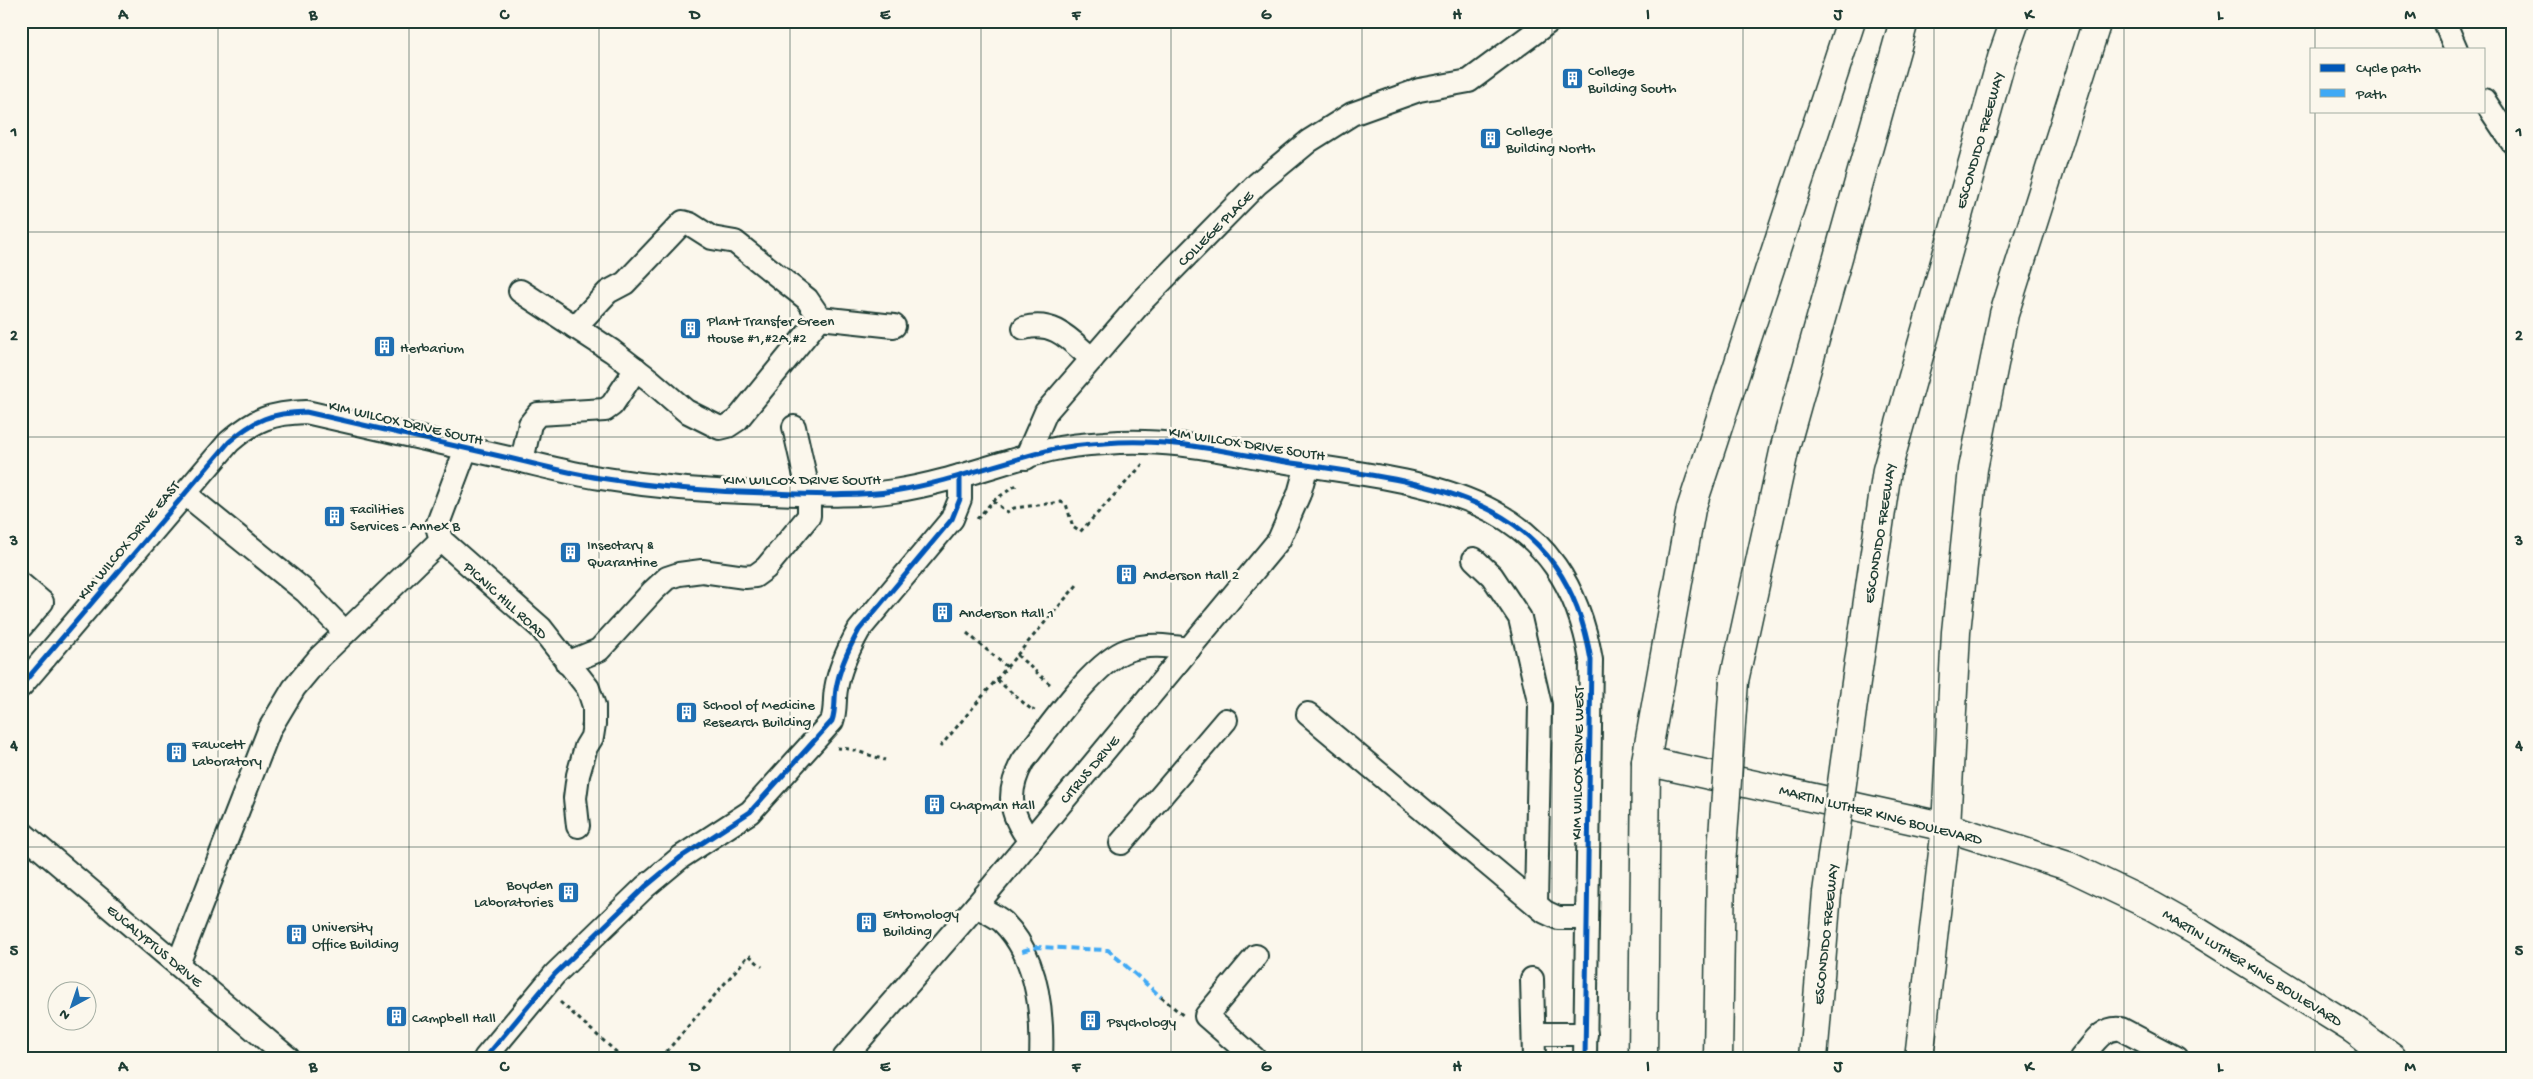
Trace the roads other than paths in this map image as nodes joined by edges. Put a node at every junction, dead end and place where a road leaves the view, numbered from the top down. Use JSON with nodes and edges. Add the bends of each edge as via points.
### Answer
{"nodes":[{"id":1,"x":1550,"y":21,"type":"edge"},
{"id":2,"x":1851,"y":21,"type":"edge"},
{"id":3,"x":1904,"y":21,"type":"edge"},
{"id":4,"x":2015,"y":21,"type":"edge"},
{"id":5,"x":2098,"y":21,"type":"edge"},
{"id":6,"x":2444,"y":21,"type":"edge"},
{"id":7,"x":2456,"y":48,"type":"edge"},
{"id":8,"x":2486,"y":103,"type":"edge"},
{"id":9,"x":2512,"y":142,"type":"edge"},
{"id":10,"x":520,"y":291,"type":"dead end"},
{"id":11,"x":820,"y":318,"type":"junction"},
{"id":12,"x":894,"y":326,"type":"dead end"},
{"id":13,"x":575,"y":327,"type":"junction"},
{"id":14,"x":1024,"y":328,"type":"dead end"},
{"id":15,"x":1092,"y":359,"type":"junction"},
{"id":16,"x":636,"y":369,"type":"junction"},
{"id":17,"x":261,"y":419,"type":"joint"},
{"id":18,"x":794,"y":427,"type":"dead end"},
{"id":19,"x":466,"y":449,"type":"junction"},
{"id":20,"x":1026,"y":458,"type":"junction"},
{"id":21,"x":522,"y":461,"type":"junction"},
{"id":22,"x":1307,"y":465,"type":"junction"},
{"id":23,"x":960,"y":476,"type":"junction"},
{"id":24,"x":184,"y":493,"type":"junction"},
{"id":25,"x":809,"y":494,"type":"junction"},
{"id":26,"x":1488,"y":508,"type":"joint"},
{"id":27,"x":441,"y":540,"type":"junction"},
{"id":28,"x":1474,"y":559,"type":"dead end"},
{"id":29,"x":21,"y":584,"type":"edge"},
{"id":30,"x":21,"y":627,"type":"edge"},
{"id":31,"x":345,"y":632,"type":"junction"},
{"id":32,"x":1189,"y":649,"type":"junction"},
{"id":33,"x":567,"y":663,"type":"junction"},
{"id":34,"x":21,"y":686,"type":"edge"},
{"id":35,"x":1308,"y":714,"type":"dead end"},
{"id":36,"x":1226,"y":720,"type":"dead end"},
{"id":37,"x":1646,"y":761,"type":"junction"},
{"id":38,"x":578,"y":826,"type":"dead end"},
{"id":39,"x":1946,"y":827,"type":"junction"},
{"id":40,"x":21,"y":832,"type":"edge"},
{"id":41,"x":1030,"y":841,"type":"junction"},
{"id":42,"x":1122,"y":843,"type":"dead end"},
{"id":43,"x":1536,"y":904,"type":"junction"},
{"id":44,"x":976,"y":906,"type":"junction"},
{"id":45,"x":1587,"y":918,"type":"junction"},
{"id":46,"x":1256,"y":956,"type":"dead end"},
{"id":47,"x":178,"y":964,"type":"junction"},
{"id":48,"x":1532,"y":979,"type":"dead end"},
{"id":49,"x":1534,"y":1034,"type":"junction"},
{"id":50,"x":1586,"y":1034,"type":"junction"},
{"id":51,"x":288,"y":1058,"type":"edge"},
{"id":52,"x":485,"y":1058,"type":"edge"},
{"id":53,"x":844,"y":1058,"type":"edge"},
{"id":54,"x":1041,"y":1058,"type":"edge"},
{"id":55,"x":1254,"y":1058,"type":"edge"},
{"id":56,"x":1534,"y":1058,"type":"edge"},
{"id":57,"x":1585,"y":1058,"type":"edge"},
{"id":58,"x":1643,"y":1058,"type":"edge"},
{"id":59,"x":1718,"y":1058,"type":"edge"},
{"id":60,"x":1813,"y":1058,"type":"edge"},
{"id":61,"x":1919,"y":1058,"type":"edge"},
{"id":62,"x":2081,"y":1058,"type":"edge"},
{"id":63,"x":2176,"y":1058,"type":"edge"},
{"id":64,"x":2392,"y":1058,"type":"edge"}],
"edges":[{"from":1,"to":15,"type":"street","name":"COLLEGE PLACE","via":[[1469,81],[1419,90],[1352,114],[1309,141],[1251,191],[1143,300]]},
{"from":2,"to":37,"type":"main road","via":[[1691,509]]},
{"from":3,"to":59,"type":"main road","bridge":true,"via":[[1785,447],[1734,680],[1721,865]]},
{"from":4,"to":60,"type":"main road","name":"ESCONDIDO FREEWAY","bridge":true,"via":[[1999,67],[1887,470],[1828,893]]},
{"from":5,"to":39,"type":"main road","via":[[2004,314],[1973,469],[1956,632]]},
{"from":6,"to":7,"type":"street"},
{"from":8,"to":9,"type":"street"},
{"from":10,"to":13,"type":"street"},
{"from":11,"to":12,"type":"street"},
{"from":11,"to":13,"type":"street","via":[[807,299],[736,242],[712,238],[683,222],[625,283],[608,292]]},
{"from":11,"to":16,"type":"street","via":[[737,420],[728,426],[720,428],[686,411]]},
{"from":13,"to":16,"type":"street"},
{"from":14,"to":15,"type":"street","via":[[1038,324],[1055,329]]},
{"from":15,"to":20,"type":"street","name":"COLLEGE PLACE","via":[[1046,412]]},
{"from":16,"to":21,"type":"street","via":[[612,405],[605,410],[538,414],[530,424]]},
{"from":17,"to":19,"type":"street","name":"KIM WILCOX DRIVE SOUTH","via":[[280,413],[306,412]]},
{"from":17,"to":24,"type":"street","name":"KIM WILCOX DRIVE EAST","via":[[229,442]]},
{"from":18,"to":25,"type":"street"},
{"from":19,"to":21,"type":"street","name":"KIM WILCOX DRIVE SOUTH"},
{"from":19,"to":27,"type":"street","via":[[436,526]]},
{"from":20,"to":22,"type":"street","name":"KIM WILCOX DRIVE SOUTH","via":[[1051,450],[1136,441],[1175,443]]},
{"from":20,"to":23,"type":"street","name":"KIM WILCOX DRIVE SOUTH"},
{"from":21,"to":25,"type":"street","name":"KIM WILCOX DRIVE SOUTH","via":[[599,478],[681,488]]},
{"from":22,"to":26,"type":"street","name":"KIM WILCOX DRIVE SOUTH","via":[[1448,491]]},
{"from":22,"to":32,"type":"street","name":"CITRUS DRIVE","via":[[1299,494],[1279,540]]},
{"from":23,"to":25,"type":"street","name":"KIM WILCOX DRIVE SOUTH","via":[[894,491],[859,495]]},
{"from":23,"to":52,"type":"street","via":[[960,499],[952,519],[859,630],[848,649],[836,689],[832,721],[750,812],[681,857],[645,887],[544,988]]},
{"from":24,"to":31,"type":"street","via":[[306,592]]},
{"from":24,"to":34,"type":"street","name":"KIM WILCOX DRIVE EAST"},
{"from":25,"to":33,"type":"street","via":[[806,521],[766,568],[755,576],[702,571],[667,578],[599,650]]},
{"from":26,"to":45,"type":"street","name":"KIM WILCOX DRIVE WEST","via":[[1538,544],[1559,570],[1575,598],[1586,629],[1591,660]]},
{"from":27,"to":31,"type":"street"},
{"from":27,"to":33,"type":"street","name":"PICNIC HILL ROAD","via":[[541,628]]},
{"from":28,"to":43,"type":"street","via":[[1492,576],[1520,618],[1540,705]]},
{"from":29,"to":30,"type":"street","via":[[42,602]]},
{"from":31,"to":47,"type":"street","via":[[294,688],[270,728]]},
{"from":32,"to":41,"type":"street","name":"CITRUS DRIVE"},
{"from":32,"to":41,"type":"street","via":[[1163,645],[1126,650],[1094,675],[1069,705],[1023,761],[1015,776],[1013,813]]},
{"from":33,"to":38,"type":"street","name":"PICNIC HILL ROAD","via":[[582,678],[594,706],[592,737],[581,766],[575,798]]},
{"from":35,"to":43,"type":"street"},
{"from":36,"to":42,"type":"street"},
{"from":37,"to":39,"type":"main road","name":"MARTIN LUTHER KING BOULEVARD"},
{"from":37,"to":58,"type":"main road"},
{"from":39,"to":61,"type":"main road"},
{"from":39,"to":64,"type":"main road","name":"MARTIN LUTHER KING BOULEVARD","via":[[2068,866],[2152,906],[2354,1030]]},
{"from":40,"to":47,"type":"street","name":"EUCALYPTUS DRIVE"},
{"from":41,"to":44,"type":"street","name":"CITRUS DRIVE"},
{"from":43,"to":45,"type":"street","via":[[1558,918]]},
{"from":44,"to":53,"type":"street","name":"CITRUS DRIVE"},
{"from":44,"to":54,"type":"street","via":[[1002,922],[1022,951],[1035,978],[1041,1014]]},
{"from":45,"to":50,"type":"street","name":"KIM WILCOX DRIVE WEST"},
{"from":46,"to":55,"type":"street","via":[[1206,1016]]},
{"from":47,"to":51,"type":"street","name":"EUCALYPTUS DRIVE"},
{"from":48,"to":49,"type":"street"},
{"from":49,"to":50,"type":"street"},
{"from":49,"to":56,"type":"street"},
{"from":50,"to":57,"type":"street","name":"KIM WILCOX DRIVE WEST"},
{"from":62,"to":63,"type":"street","via":[[2104,1031],[2112,1028],[2121,1029]]}]}
